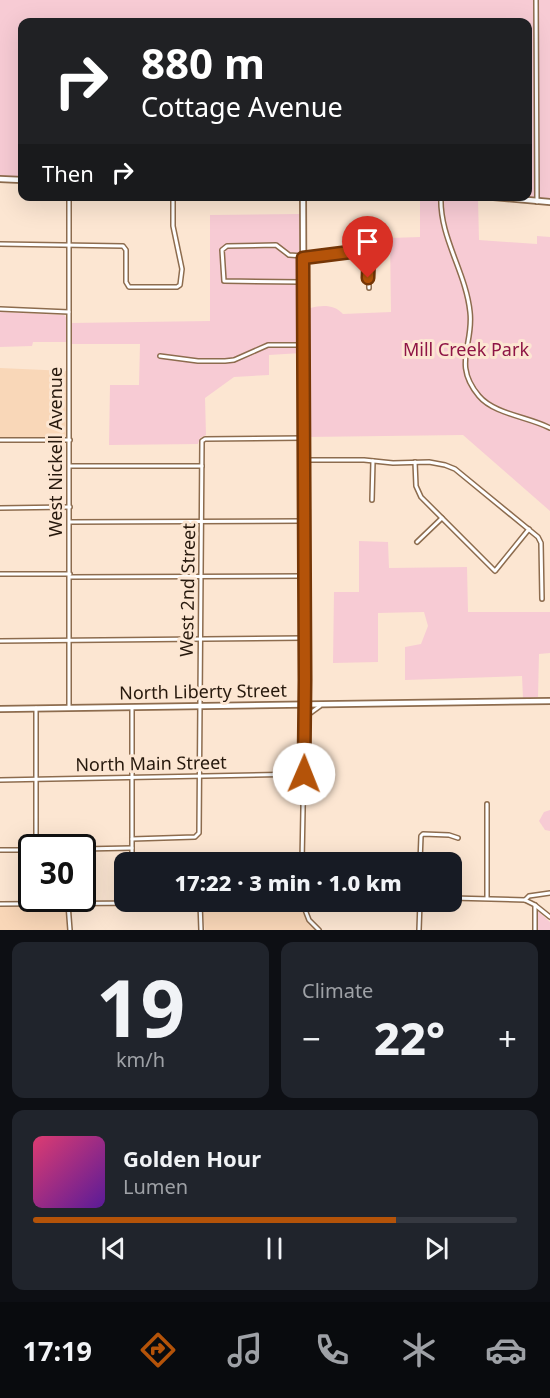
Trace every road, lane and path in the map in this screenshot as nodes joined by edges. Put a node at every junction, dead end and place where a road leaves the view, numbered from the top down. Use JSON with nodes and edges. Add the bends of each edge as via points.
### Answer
{"nodes":[{"id":1,"x":536,"y":0,"type":"edge"},
{"id":2,"x":0,"y":179,"type":"edge"},
{"id":3,"x":18,"y":180,"type":"edge"},
{"id":4,"x":69,"y":201,"type":"edge"},
{"id":5,"x":173,"y":201,"type":"edge"},
{"id":6,"x":303,"y":201,"type":"edge"},
{"id":7,"x":441,"y":201,"type":"edge"},
{"id":8,"x":528,"y":201,"type":"edge"},
{"id":9,"x":537,"y":202,"type":"junction"},
{"id":10,"x":550,"y":202,"type":"edge"},
{"id":11,"x":0,"y":244,"type":"edge"},
{"id":12,"x":69,"y":246,"type":"junction"},
{"id":13,"x":303,"y":257,"type":"junction"},
{"id":14,"x":303,"y":282,"type":"junction"},
{"id":15,"x":369,"y":288,"type":"dead end"},
{"id":16,"x":0,"y":309,"type":"edge"},
{"id":17,"x":69,"y":312,"type":"junction"},
{"id":18,"x":303,"y":345,"type":"junction"},
{"id":19,"x":160,"y":356,"type":"dead end"},
{"id":20,"x":550,"y":428,"type":"edge"},
{"id":21,"x":304,"y":438,"type":"junction"},
{"id":22,"x":0,"y":440,"type":"edge"},
{"id":23,"x":70,"y":440,"type":"junction"},
{"id":24,"x":304,"y":460,"type":"junction"},
{"id":25,"x":373,"y":460,"type":"junction"},
{"id":26,"x":415,"y":462,"type":"junction"},
{"id":27,"x":70,"y":466,"type":"junction"},
{"id":28,"x":202,"y":466,"type":"junction"},
{"id":29,"x":372,"y":500,"type":"dead end"},
{"id":30,"x":70,"y":507,"type":"junction"},
{"id":31,"x":0,"y":508,"type":"edge"},
{"id":32,"x":442,"y":518,"type":"junction"},
{"id":33,"x":202,"y":521,"type":"junction"},
{"id":34,"x":304,"y":521,"type":"junction"},
{"id":35,"x":70,"y":522,"type":"junction"},
{"id":36,"x":529,"y":529,"type":"junction"},
{"id":37,"x":417,"y":542,"type":"dead end"},
{"id":38,"x":0,"y":574,"type":"edge"},
{"id":39,"x":70,"y":576,"type":"junction"},
{"id":40,"x":202,"y":576,"type":"junction"},
{"id":41,"x":304,"y":576,"type":"junction"},
{"id":42,"x":543,"y":599,"type":"dead end"},
{"id":43,"x":305,"y":638,"type":"junction"},
{"id":44,"x":201,"y":639,"type":"junction"},
{"id":45,"x":0,"y":640,"type":"edge"},
{"id":46,"x":69,"y":640,"type":"junction"},
{"id":47,"x":550,"y":701,"type":"edge"},
{"id":48,"x":305,"y":704,"type":"junction"},
{"id":49,"x":322,"y":704,"type":"junction"},
{"id":50,"x":200,"y":706,"type":"junction"},
{"id":51,"x":132,"y":707,"type":"junction"},
{"id":52,"x":36,"y":708,"type":"junction"},
{"id":53,"x":69,"y":708,"type":"junction"},
{"id":54,"x":0,"y":709,"type":"edge"},
{"id":55,"x":304,"y":724,"type":"junction"},
{"id":56,"x":304,"y":774,"type":"junction"},
{"id":57,"x":200,"y":777,"type":"junction"},
{"id":58,"x":131,"y":778,"type":"junction"},
{"id":59,"x":0,"y":780,"type":"edge"},
{"id":60,"x":36,"y":780,"type":"junction"},
{"id":61,"x":487,"y":804,"type":"dead end"},
{"id":62,"x":36,"y":834,"type":"edge"},
{"id":63,"x":458,"y":838,"type":"dead end"},
{"id":64,"x":132,"y":839,"type":"junction"},
{"id":65,"x":132,"y":848,"type":"junction"},
{"id":66,"x":96,"y":849,"type":"edge"},
{"id":67,"x":0,"y":850,"type":"edge"},
{"id":68,"x":18,"y":850,"type":"edge"},
{"id":69,"x":132,"y":852,"type":"edge"},
{"id":70,"x":302,"y":852,"type":"edge"},
{"id":71,"x":421,"y":852,"type":"edge"},
{"id":72,"x":550,"y":893,"type":"edge"},
{"id":73,"x":462,"y":898,"type":"edge"},
{"id":74,"x":487,"y":898,"type":"junction"},
{"id":75,"x":525,"y":900,"type":"junction"},
{"id":76,"x":96,"y":903,"type":"edge"},
{"id":77,"x":114,"y":903,"type":"edge"},
{"id":78,"x":0,"y":904,"type":"edge"},
{"id":79,"x":18,"y":904,"type":"edge"},
{"id":80,"x":535,"y":905,"type":"junction"},
{"id":81,"x":69,"y":912,"type":"edge"},
{"id":82,"x":200,"y":912,"type":"edge"},
{"id":83,"x":306,"y":912,"type":"edge"},
{"id":84,"x":420,"y":912,"type":"edge"},
{"id":85,"x":550,"y":917,"type":"edge"},
{"id":86,"x":70,"y":930,"type":"edge"},
{"id":87,"x":201,"y":930,"type":"edge"},
{"id":88,"x":319,"y":930,"type":"edge"},
{"id":89,"x":419,"y":930,"type":"edge"},
{"id":90,"x":535,"y":930,"type":"edge"}],
"edges":[{"from":1,"to":9,"type":"street"},
{"from":2,"to":3,"type":"main road"},
{"from":4,"to":12,"type":"street","name":"West Nickell Avenue"},
{"from":5,"to":12,"type":"street","via":[[173,226],[182,269],[180,285],[174,288],[132,288],[126,282],[124,247]]},
{"from":6,"to":13,"type":"main road"},
{"from":7,"to":20,"type":"street","via":[[442,221],[462,275],[470,314],[465,361],[468,378],[488,404]]},
{"from":8,"to":9,"type":"main road"},
{"from":9,"to":10,"type":"main road"},
{"from":11,"to":12,"type":"street"},
{"from":12,"to":17,"type":"street","name":"West Nickell Avenue"},
{"from":13,"to":14,"type":"main road"},
{"from":13,"to":14,"type":"street","via":[[289,255],[276,245],[227,246],[222,250],[224,281]]},
{"from":13,"to":15,"type":"street","via":[[368,250]]},
{"from":14,"to":18,"type":"main road"},
{"from":16,"to":17,"type":"street"},
{"from":17,"to":23,"type":"street","name":"West Nickell Avenue"},
{"from":18,"to":19,"type":"street","via":[[268,345],[225,361]]},
{"from":18,"to":21,"type":"main road"},
{"from":21,"to":24,"type":"main road"},
{"from":21,"to":28,"type":"street","name":"West 2nd Street","via":[[204,440]]},
{"from":22,"to":23,"type":"street"},
{"from":23,"to":27,"type":"street","name":"West Nickell Avenue"},
{"from":24,"to":25,"type":"street"},
{"from":24,"to":34,"type":"main road"},
{"from":25,"to":26,"type":"street"},
{"from":25,"to":29,"type":"street"},
{"from":26,"to":32,"type":"street","via":[[417,493]]},
{"from":26,"to":36,"type":"street","via":[[437,462],[455,469]]},
{"from":27,"to":28,"type":"street"},
{"from":27,"to":30,"type":"street","name":"West Nickell Avenue"},
{"from":28,"to":33,"type":"street","name":"West 2nd Street"},
{"from":30,"to":31,"type":"street"},
{"from":30,"to":35,"type":"street","name":"West Nickell Avenue"},
{"from":32,"to":36,"type":"street","via":[[495,571]]},
{"from":32,"to":37,"type":"street"},
{"from":33,"to":34,"type":"street"},
{"from":33,"to":35,"type":"street"},
{"from":33,"to":40,"type":"street","name":"West 2nd Street"},
{"from":34,"to":41,"type":"main road"},
{"from":35,"to":39,"type":"street","name":"West Nickell Avenue"},
{"from":36,"to":42,"type":"street","via":[[541,543]]},
{"from":38,"to":39,"type":"street"},
{"from":39,"to":40,"type":"street"},
{"from":39,"to":46,"type":"street","name":"West Nickell Avenue"},
{"from":40,"to":41,"type":"street"},
{"from":40,"to":44,"type":"street","name":"West 2nd Street"},
{"from":41,"to":43,"type":"main road"},
{"from":43,"to":44,"type":"street"},
{"from":43,"to":48,"type":"main road"},
{"from":44,"to":46,"type":"street"},
{"from":44,"to":50,"type":"street","name":"West 2nd Street"},
{"from":45,"to":46,"type":"street"},
{"from":46,"to":53,"type":"street","name":"West Nickell Avenue"},
{"from":47,"to":49,"type":"main road","name":"North Liberty Street"},
{"from":48,"to":49,"type":"main road","name":"North Liberty Street"},
{"from":48,"to":50,"type":"main road","name":"North Liberty Street"},
{"from":48,"to":55,"type":"street"},
{"from":49,"to":55,"type":"street"},
{"from":50,"to":51,"type":"main road","name":"North Liberty Street"},
{"from":50,"to":57,"type":"street","name":"West 2nd Street"},
{"from":51,"to":53,"type":"main road","name":"North Liberty Street"},
{"from":51,"to":58,"type":"street"},
{"from":52,"to":53,"type":"main road","name":"North Liberty Street"},
{"from":52,"to":54,"type":"main road","name":"North Liberty Street"},
{"from":52,"to":60,"type":"street"},
{"from":55,"to":56,"type":"street"},
{"from":56,"to":57,"type":"street","name":"North Main Street"},
{"from":56,"to":70,"type":"street"},
{"from":57,"to":58,"type":"street","name":"North Main Street"},
{"from":57,"to":64,"type":"street","name":"West 2nd Street","via":[[199,833],[195,837]]},
{"from":58,"to":60,"type":"street","name":"North Main Street"},
{"from":58,"to":64,"type":"street"},
{"from":59,"to":60,"type":"street","name":"North Main Street"},
{"from":60,"to":62,"type":"street"},
{"from":61,"to":74,"type":"street"},
{"from":63,"to":71,"type":"street","via":[[422,835]]},
{"from":64,"to":65,"type":"street"},
{"from":65,"to":66,"type":"street"},
{"from":65,"to":69,"type":"street"},
{"from":67,"to":68,"type":"street"},
{"from":72,"to":75,"type":"street"},
{"from":73,"to":74,"type":"street"},
{"from":74,"to":75,"type":"street"},
{"from":75,"to":80,"type":"street"},
{"from":76,"to":77,"type":"street"},
{"from":78,"to":79,"type":"street"},
{"from":80,"to":85,"type":"street"},
{"from":80,"to":90,"type":"street"},
{"from":81,"to":86,"type":"street"},
{"from":82,"to":87,"type":"street"},
{"from":83,"to":88,"type":"street"},
{"from":84,"to":89,"type":"street"}]}
